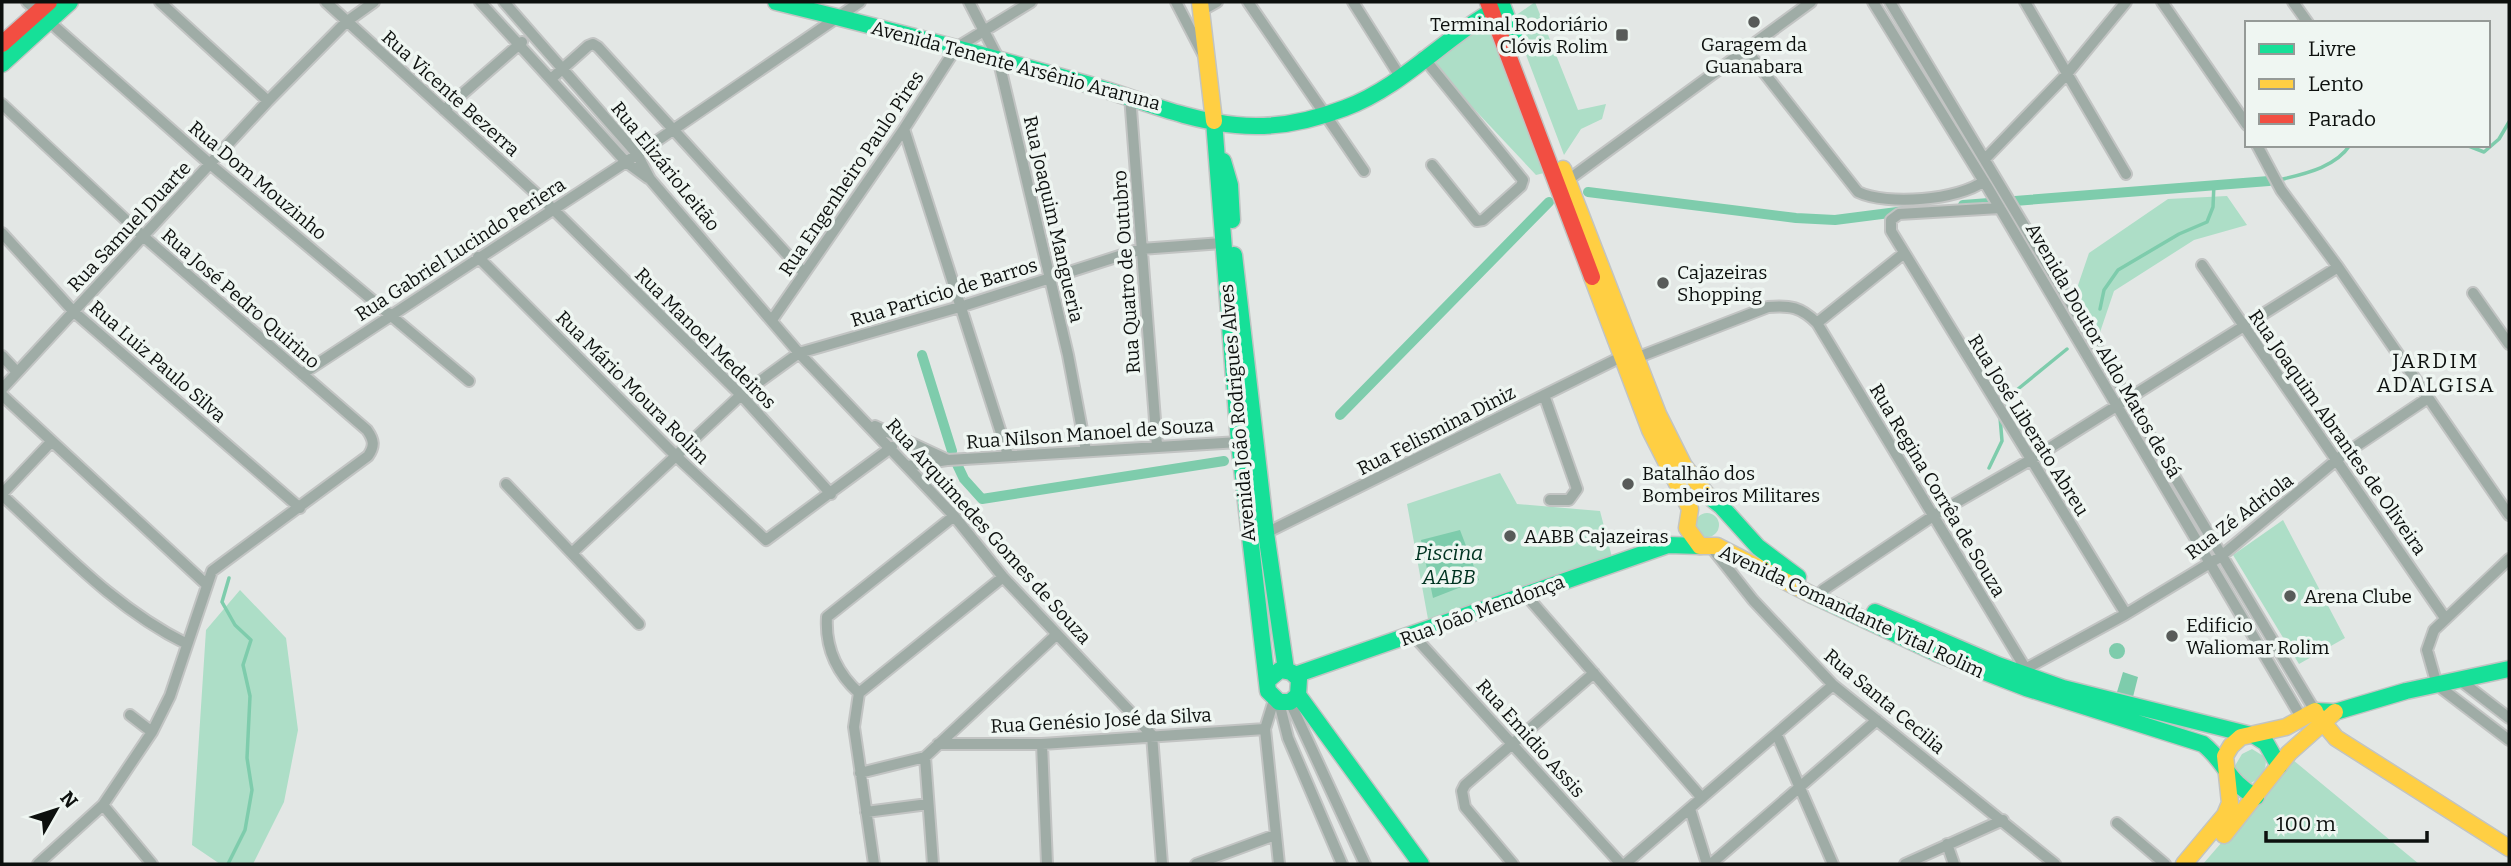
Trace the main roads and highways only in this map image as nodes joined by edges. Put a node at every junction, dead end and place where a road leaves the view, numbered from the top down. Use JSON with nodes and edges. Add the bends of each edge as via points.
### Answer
{"nodes":[{"id":1,"x":70,"y":2,"type":"edge"},
{"id":2,"x":776,"y":2,"type":"edge"},
{"id":3,"x":1499,"y":4,"type":"edge"},
{"id":4,"x":1200,"y":6,"type":"edge"},
{"id":5,"x":41,"y":9,"type":"edge"},
{"id":6,"x":1180,"y":9,"type":"edge"},
{"id":7,"x":2,"y":44,"type":"edge"},
{"id":8,"x":2,"y":64,"type":"edge"},
{"id":9,"x":1214,"y":121,"type":"junction"},
{"id":10,"x":1217,"y":145,"type":"junction"},
{"id":11,"x":1628,"y":357,"type":"junction"},
{"id":12,"x":1709,"y":499,"type":"junction"},
{"id":13,"x":1688,"y":516,"type":"junction"},
{"id":14,"x":1732,"y":523,"type":"junction"},
{"id":15,"x":1668,"y":545,"type":"junction"},
{"id":16,"x":1710,"y":546,"type":"junction"},
{"id":17,"x":2509,"y":669,"type":"edge"},
{"id":18,"x":1291,"y":672,"type":"junction"},
{"id":19,"x":1268,"y":680,"type":"junction"},
{"id":20,"x":1285,"y":700,"type":"junction"},
{"id":21,"x":2335,"y":712,"type":"junction"},
{"id":22,"x":2308,"y":714,"type":"junction"},
{"id":23,"x":2323,"y":726,"type":"junction"},
{"id":24,"x":2248,"y":734,"type":"junction"},
{"id":25,"x":2279,"y":766,"type":"junction"},
{"id":26,"x":2227,"y":778,"type":"junction"},
{"id":27,"x":2256,"y":797,"type":"junction"},
{"id":28,"x":2509,"y":848,"type":"edge"},
{"id":29,"x":1421,"y":864,"type":"edge"},
{"id":30,"x":2184,"y":864,"type":"edge"},
{"id":31,"x":2200,"y":864,"type":"edge"}],
"edges":[{"from":1,"to":5,"type":"main road"},
{"from":2,"to":9,"type":"main road","name":"Avenida Tenente Arsênio Araruna","via":[[998,58]]},
{"from":3,"to":9,"type":"main road","name":"Avenida Tenente Arsênio Araruna","via":[[1423,57],[1401,78],[1356,104],[1258,126]]},
{"from":3,"to":11,"type":"main road","name":"Avenida Comandante Vital Rolim"},
{"from":3,"to":11,"type":"main road","name":"Avenida Comandante Vital Rolim","via":[[1568,180]]},
{"from":4,"to":6,"type":"main road"},
{"from":4,"to":9,"type":"main road","name":"Avenida João Rodrigues Alves"},
{"from":5,"to":7,"type":"main road"},
{"from":5,"to":8,"type":"main road"},
{"from":9,"to":10,"type":"main road","name":"Avenida João Rodrigues Alves"},
{"from":10,"to":18,"type":"main road","name":"Avenida João Rodrigues Alves","via":[[1230,185],[1266,533]]},
{"from":10,"to":19,"type":"main road","name":"Avenida João Rodrigues Alves","via":[[1239,442]]},
{"from":11,"to":12,"type":"main road","name":"Avenida Comandante Vital Rolim","via":[[1674,449]]},
{"from":11,"to":13,"type":"main road","name":"Avenida Comandante Vital Rolim","via":[[1650,430]]},
{"from":12,"to":13,"type":"main road","via":[[1698,502]]},
{"from":12,"to":14,"type":"main road","name":"Avenida Comandante Vital Rolim","via":[[1725,509]]},
{"from":13,"to":15,"type":"main road"},
{"from":13,"to":16,"type":"main road","name":"Avenida Comandante Vital Rolim","via":[[1688,534]]},
{"from":14,"to":16,"type":"main road","via":[[1729,533]]},
{"from":14,"to":24,"type":"main road","name":"Avenida Comandante Vital Rolim","via":[[1772,560],[1823,590],[2063,688]]},
{"from":15,"to":16,"type":"main road"},
{"from":15,"to":18,"type":"main road","name":"Rua João Mendonça","via":[[1413,635]]},
{"from":16,"to":26,"type":"main road","name":"Avenida Comandante Vital Rolim","via":[[1938,654],[2026,688],[2203,744],[2214,753]]},
{"from":17,"to":21,"type":"main road"},
{"from":18,"to":19,"type":"main road","via":[[1276,672]]},
{"from":18,"to":20,"type":"main road","via":[[1300,684]]},
{"from":19,"to":20,"type":"main road","via":[[1268,691]]},
{"from":20,"to":29,"type":"main road"},
{"from":21,"to":22,"type":"main road"},
{"from":21,"to":23,"type":"main road"},
{"from":22,"to":23,"type":"main road"},
{"from":22,"to":24,"type":"main road","via":[[2272,731]]},
{"from":23,"to":25,"type":"main road","via":[[2308,734]]},
{"from":23,"to":28,"type":"main road"},
{"from":24,"to":25,"type":"main road","via":[[2266,743]]},
{"from":24,"to":26,"type":"main road","via":[[2228,751],[2224,762]]},
{"from":25,"to":27,"type":"main road"},
{"from":26,"to":27,"type":"main road","via":[[2235,788]]},
{"from":26,"to":30,"type":"main road","via":[[2230,803],[2225,815]]},
{"from":27,"to":31,"type":"main road"}]}
